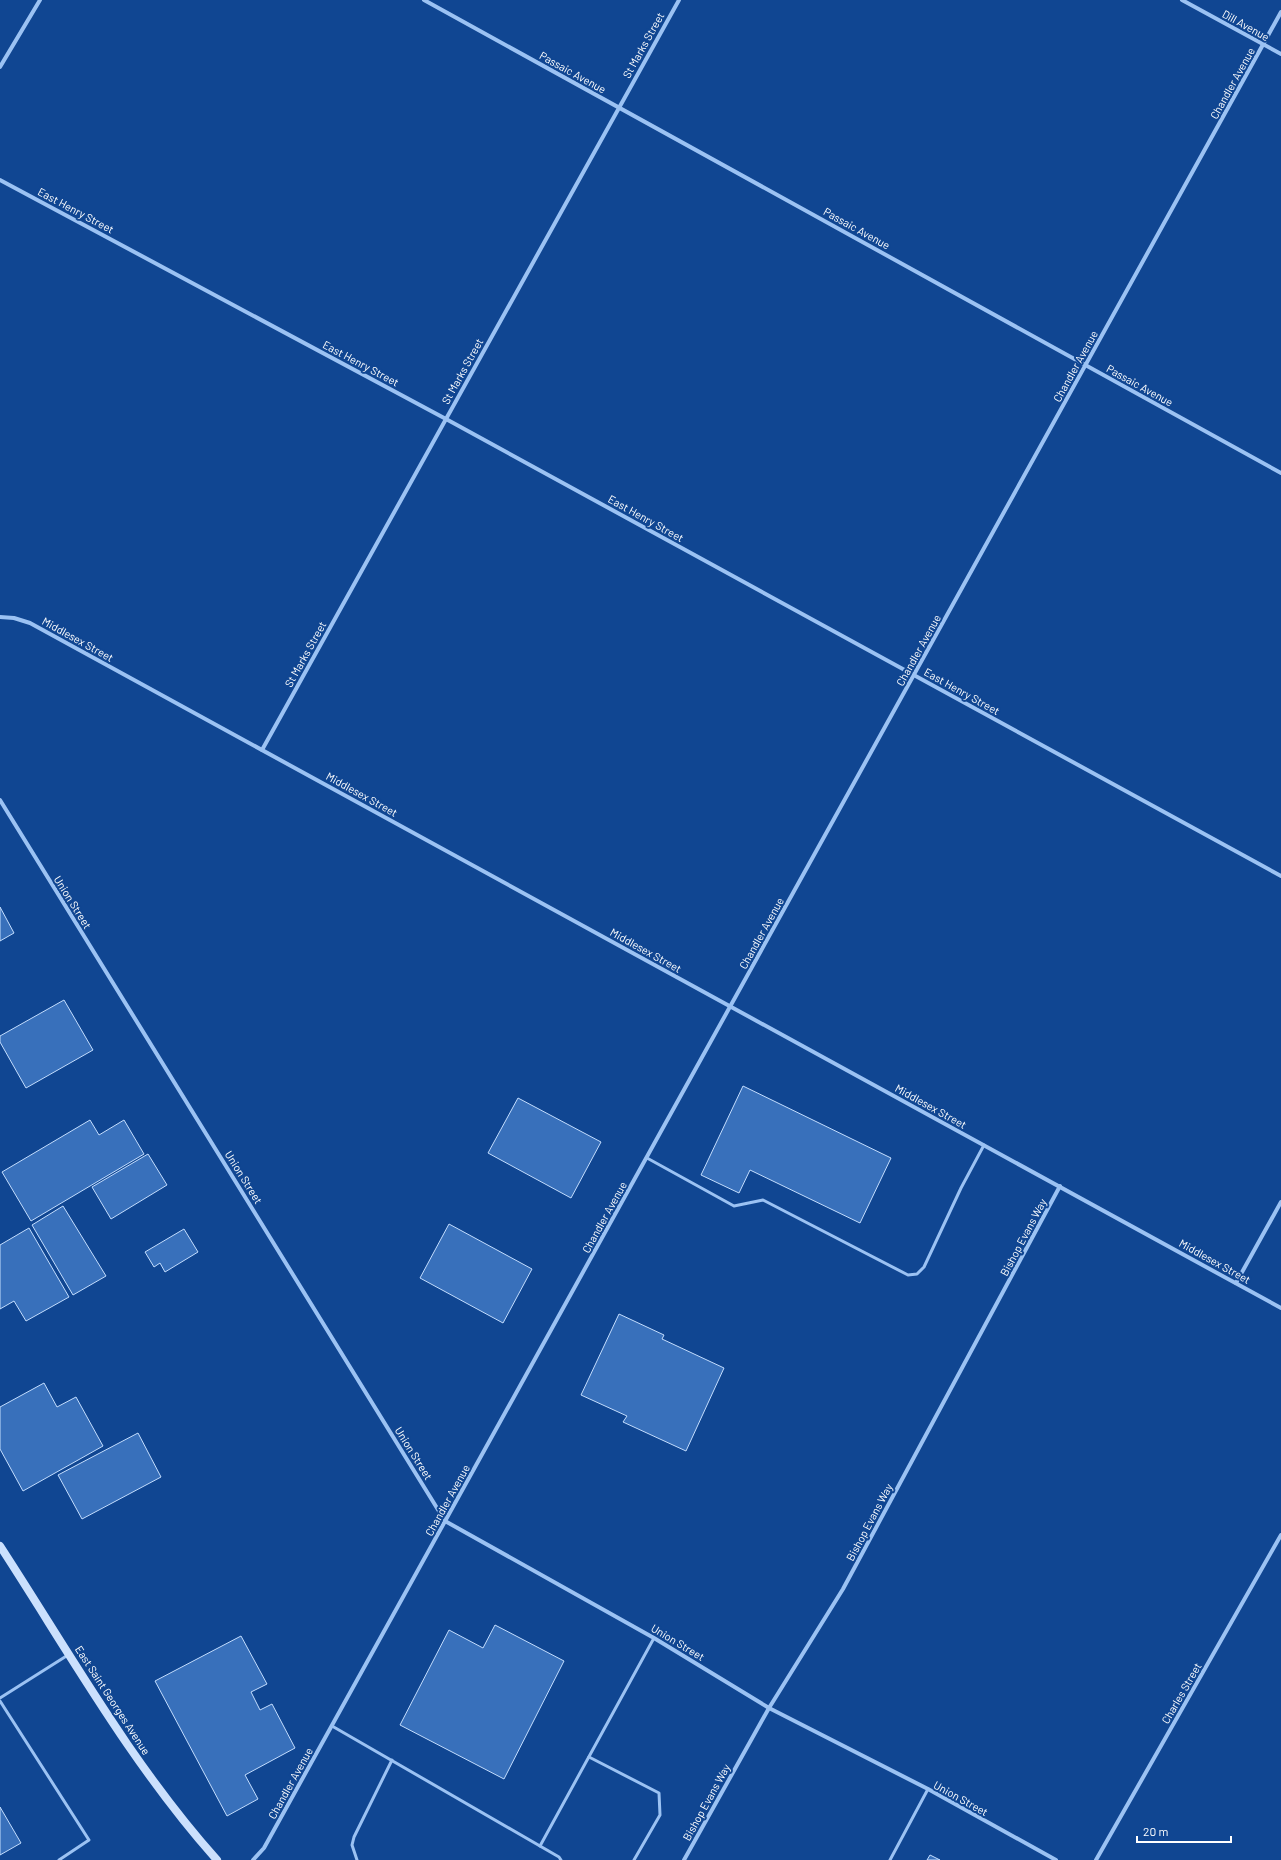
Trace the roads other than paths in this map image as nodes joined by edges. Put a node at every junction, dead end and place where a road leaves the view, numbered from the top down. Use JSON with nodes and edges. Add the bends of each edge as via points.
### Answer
{"nodes":[{"id":1,"x":40,"y":0,"type":"edge"},
{"id":2,"x":424,"y":0,"type":"edge"},
{"id":3,"x":678,"y":0,"type":"edge"},
{"id":4,"x":1182,"y":0,"type":"edge"},
{"id":5,"x":1281,"y":12,"type":"edge"},
{"id":6,"x":1263,"y":44,"type":"junction"},
{"id":7,"x":1281,"y":54,"type":"edge"},
{"id":8,"x":0,"y":67,"type":"edge"},
{"id":9,"x":619,"y":108,"type":"junction"},
{"id":10,"x":0,"y":180,"type":"edge"},
{"id":11,"x":1086,"y":365,"type":"junction"},
{"id":12,"x":446,"y":419,"type":"junction"},
{"id":13,"x":1281,"y":473,"type":"edge"},
{"id":14,"x":0,"y":617,"type":"edge"},
{"id":15,"x":914,"y":675,"type":"junction"},
{"id":16,"x":262,"y":750,"type":"junction"},
{"id":17,"x":0,"y":800,"type":"edge"},
{"id":18,"x":1281,"y":876,"type":"edge"},
{"id":19,"x":731,"y":1006,"type":"junction"},
{"id":20,"x":984,"y":1145,"type":"junction"},
{"id":21,"x":647,"y":1158,"type":"junction"},
{"id":22,"x":1060,"y":1186,"type":"junction"},
{"id":23,"x":1281,"y":1202,"type":"edge"},
{"id":24,"x":1236,"y":1283,"type":"junction"},
{"id":25,"x":1281,"y":1308,"type":"edge"},
{"id":26,"x":445,"y":1521,"type":"junction"},
{"id":27,"x":1281,"y":1534,"type":"edge"},
{"id":28,"x":0,"y":1546,"type":"edge"},
{"id":29,"x":654,"y":1638,"type":"junction"},
{"id":30,"x":70,"y":1654,"type":"junction"},
{"id":31,"x":0,"y":1700,"type":"edge"},
{"id":32,"x":769,"y":1708,"type":"junction"},
{"id":33,"x":332,"y":1726,"type":"junction"},
{"id":34,"x":589,"y":1757,"type":"junction"},
{"id":35,"x":392,"y":1760,"type":"junction"},
{"id":36,"x":928,"y":1789,"type":"junction"},
{"id":37,"x":540,"y":1846,"type":"junction"},
{"id":38,"x":59,"y":1860,"type":"edge"},
{"id":39,"x":217,"y":1860,"type":"edge"},
{"id":40,"x":253,"y":1860,"type":"edge"},
{"id":41,"x":357,"y":1860,"type":"edge"},
{"id":42,"x":561,"y":1860,"type":"edge"},
{"id":43,"x":634,"y":1860,"type":"edge"},
{"id":44,"x":684,"y":1860,"type":"edge"},
{"id":45,"x":890,"y":1860,"type":"edge"},
{"id":46,"x":1056,"y":1860,"type":"edge"},
{"id":47,"x":1096,"y":1860,"type":"edge"}],
"edges":[{"from":1,"to":8,"type":"street"},
{"from":2,"to":9,"type":"street","name":"Passaic Avenue"},
{"from":3,"to":9,"type":"street","name":"St Marks Street"},
{"from":4,"to":6,"type":"street","name":"Dill Avenue"},
{"from":5,"to":6,"type":"street","name":"Chandler Avenue"},
{"from":6,"to":7,"type":"street","name":"Dill Avenue"},
{"from":6,"to":11,"type":"street","name":"Chandler Avenue"},
{"from":9,"to":11,"type":"street","name":"Passaic Avenue"},
{"from":9,"to":12,"type":"street","name":"St Marks Street"},
{"from":10,"to":12,"type":"street","name":"East Henry Street"},
{"from":11,"to":13,"type":"street","name":"Passaic Avenue"},
{"from":11,"to":15,"type":"street","name":"Chandler Avenue"},
{"from":12,"to":15,"type":"street","name":"East Henry Street"},
{"from":12,"to":16,"type":"street","name":"St Marks Street"},
{"from":14,"to":16,"type":"street","name":"Middlesex Street","via":[[30,623]]},
{"from":15,"to":18,"type":"street","name":"East Henry Street"},
{"from":15,"to":19,"type":"street","name":"Chandler Avenue"},
{"from":16,"to":19,"type":"street","name":"Middlesex Street"},
{"from":17,"to":26,"type":"street","name":"Union Street"},
{"from":19,"to":20,"type":"street","name":"Middlesex Street"},
{"from":19,"to":21,"type":"street","name":"Chandler Avenue"},
{"from":20,"to":21,"type":"lane","via":[[924,1267],[917,1274],[908,1275],[763,1200],[734,1206]]},
{"from":20,"to":22,"type":"street","name":"Middlesex Street"},
{"from":21,"to":26,"type":"street","name":"Chandler Avenue"},
{"from":22,"to":24,"type":"street","name":"Middlesex Street"},
{"from":22,"to":32,"type":"street","name":"Bishop Evans Way","via":[[843,1589]]},
{"from":23,"to":24,"type":"street"},
{"from":24,"to":25,"type":"street","name":"Middlesex Street"},
{"from":26,"to":29,"type":"street","name":"Union Street"},
{"from":26,"to":33,"type":"street","name":"Chandler Avenue"},
{"from":27,"to":47,"type":"street","name":"Charles Street"},
{"from":28,"to":30,"type":"main road","name":"East Saint Georges Avenue"},
{"from":29,"to":32,"type":"street","name":"Union Street"},
{"from":29,"to":34,"type":"lane"},
{"from":30,"to":31,"type":"lane"},
{"from":30,"to":39,"type":"main road","name":"East Saint Georges Avenue","via":[[119,1733],[192,1833]]},
{"from":31,"to":38,"type":"lane","via":[[89,1840]]},
{"from":32,"to":36,"type":"street","name":"Union Street"},
{"from":32,"to":44,"type":"street","name":"Bishop Evans Way"},
{"from":33,"to":35,"type":"lane"},
{"from":33,"to":40,"type":"street","name":"Chandler Avenue","via":[[264,1848]]},
{"from":34,"to":37,"type":"lane"},
{"from":34,"to":43,"type":"lane","via":[[658,1793],[660,1816]]},
{"from":35,"to":37,"type":"lane"},
{"from":35,"to":41,"type":"lane","via":[[354,1837],[352,1845]]},
{"from":36,"to":45,"type":"lane"},
{"from":36,"to":46,"type":"street","name":"Union Street"},
{"from":37,"to":42,"type":"lane"}]}
